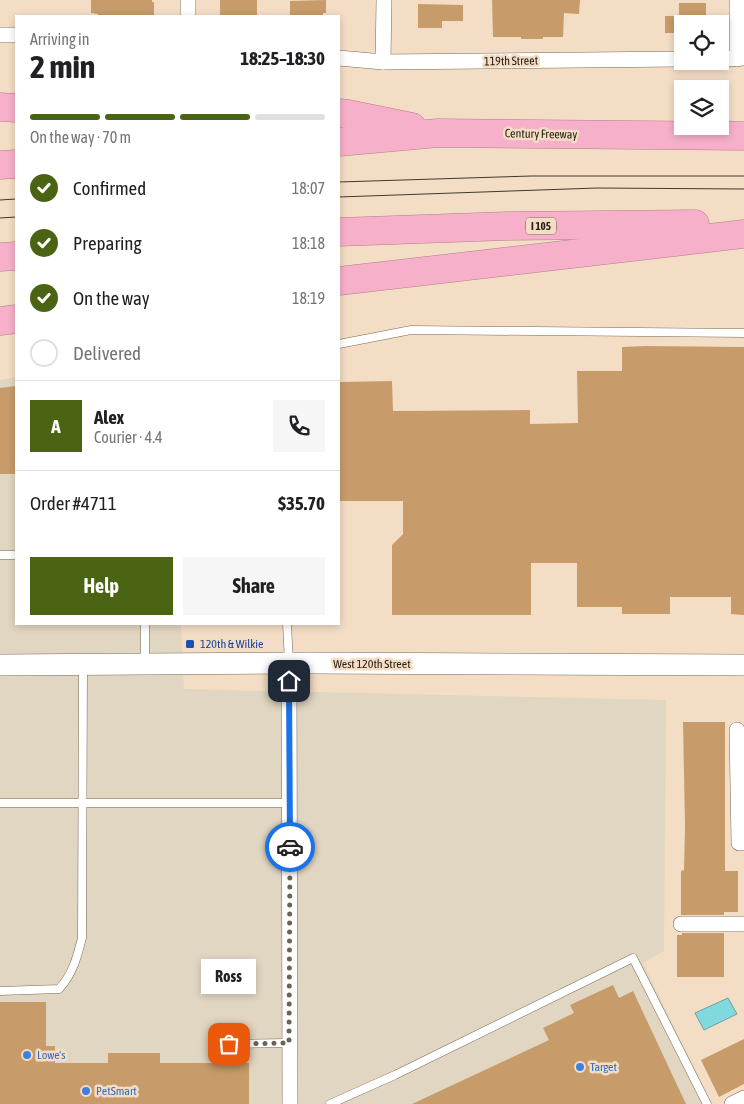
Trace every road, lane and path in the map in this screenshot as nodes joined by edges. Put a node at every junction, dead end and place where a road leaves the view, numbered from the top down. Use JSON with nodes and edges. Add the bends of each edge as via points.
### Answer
{"nodes":[{"id":1,"x":188,"y":0,"type":"edge"},
{"id":2,"x":384,"y":0,"type":"edge"},
{"id":3,"x":737,"y":0,"type":"edge"},
{"id":4,"x":188,"y":15,"type":"edge"},
{"id":5,"x":0,"y":35,"type":"edge"},
{"id":6,"x":15,"y":35,"type":"edge"},
{"id":7,"x":340,"y":58,"type":"edge"},
{"id":8,"x":740,"y":58,"type":"edge"},
{"id":9,"x":674,"y":59,"type":"edge"},
{"id":10,"x":383,"y":62,"type":"junction"},
{"id":11,"x":0,"y":107,"type":"edge"},
{"id":12,"x":15,"y":108,"type":"edge"},
{"id":13,"x":340,"y":114,"type":"edge"},
{"id":14,"x":438,"y":133,"type":"junction"},
{"id":15,"x":744,"y":136,"type":"edge"},
{"id":16,"x":340,"y":142,"type":"edge"},
{"id":17,"x":15,"y":164,"type":"edge"},
{"id":18,"x":0,"y":165,"type":"edge"},
{"id":19,"x":744,"y":224,"type":"edge"},
{"id":20,"x":340,"y":232,"type":"edge"},
{"id":21,"x":744,"y":234,"type":"edge"},
{"id":22,"x":15,"y":256,"type":"edge"},
{"id":23,"x":0,"y":257,"type":"edge"},
{"id":24,"x":340,"y":281,"type":"edge"},
{"id":25,"x":15,"y":319,"type":"edge"},
{"id":26,"x":0,"y":321,"type":"edge"},
{"id":27,"x":744,"y":333,"type":"edge"},
{"id":28,"x":340,"y":344,"type":"edge"},
{"id":29,"x":0,"y":555,"type":"edge"},
{"id":30,"x":15,"y":555,"type":"edge"},
{"id":31,"x":145,"y":625,"type":"edge"},
{"id":32,"x":287,"y":625,"type":"edge"},
{"id":33,"x":289,"y":663,"type":"junction"},
{"id":34,"x":83,"y":664,"type":"junction"},
{"id":35,"x":145,"y":664,"type":"junction"},
{"id":36,"x":0,"y":665,"type":"edge"},
{"id":37,"x":744,"y":665,"type":"edge"},
{"id":38,"x":737,"y":730,"type":"dead end"},
{"id":39,"x":290,"y":802,"type":"junction"},
{"id":40,"x":0,"y":803,"type":"edge"},
{"id":41,"x":82,"y":803,"type":"junction"},
{"id":42,"x":741,"y":843,"type":"edge"},
{"id":43,"x":681,"y":924,"type":"dead end"},
{"id":44,"x":744,"y":924,"type":"edge"},
{"id":45,"x":0,"y":991,"type":"edge"},
{"id":46,"x":289,"y":1043,"type":"junction"},
{"id":47,"x":229,"y":1044,"type":"dead end"},
{"id":48,"x":744,"y":1098,"type":"edge"},
{"id":49,"x":290,"y":1104,"type":"edge"},
{"id":50,"x":330,"y":1104,"type":"edge"},
{"id":51,"x":707,"y":1104,"type":"edge"},
{"id":52,"x":732,"y":1104,"type":"edge"}],
"edges":[{"from":1,"to":4,"type":"street"},
{"from":2,"to":10,"type":"street"},
{"from":3,"to":8,"type":"street"},
{"from":5,"to":6,"type":"street"},
{"from":7,"to":10,"type":"street","name":"119th Street"},
{"from":9,"to":10,"type":"street","name":"119th Street"},
{"from":11,"to":12,"type":"highway"},
{"from":13,"to":14,"type":"highway"},
{"from":14,"to":15,"type":"highway","name":"Century Freeway"},
{"from":14,"to":16,"type":"highway","name":"Century Freeway"},
{"from":17,"to":18,"type":"highway"},
{"from":19,"to":20,"type":"highway","number":"I 105","via":[[506,226]]},
{"from":21,"to":24,"type":"highway"},
{"from":22,"to":23,"type":"highway"},
{"from":25,"to":26,"type":"highway"},
{"from":27,"to":28,"type":"lane","via":[[411,330]]},
{"from":29,"to":30,"type":"lane"},
{"from":31,"to":35,"type":"lane"},
{"from":32,"to":33,"type":"lane"},
{"from":33,"to":35,"type":"street","name":"West 120th Street"},
{"from":33,"to":37,"type":"street","name":"West 120th Street"},
{"from":33,"to":39,"type":"street"},
{"from":34,"to":35,"type":"street","name":"West 120th Street"},
{"from":34,"to":36,"type":"street","name":"West 120th Street"},
{"from":34,"to":41,"type":"lane"},
{"from":38,"to":42,"type":"street"},
{"from":39,"to":41,"type":"lane"},
{"from":39,"to":46,"type":"street"},
{"from":40,"to":41,"type":"lane"},
{"from":41,"to":45,"type":"lane","via":[[83,927],[75,964],[59,989]]},
{"from":43,"to":44,"type":"street"},
{"from":46,"to":47,"type":"lane"},
{"from":46,"to":49,"type":"street"},
{"from":48,"to":52,"type":"street"},
{"from":50,"to":51,"type":"lane","via":[[633,958]]}]}
